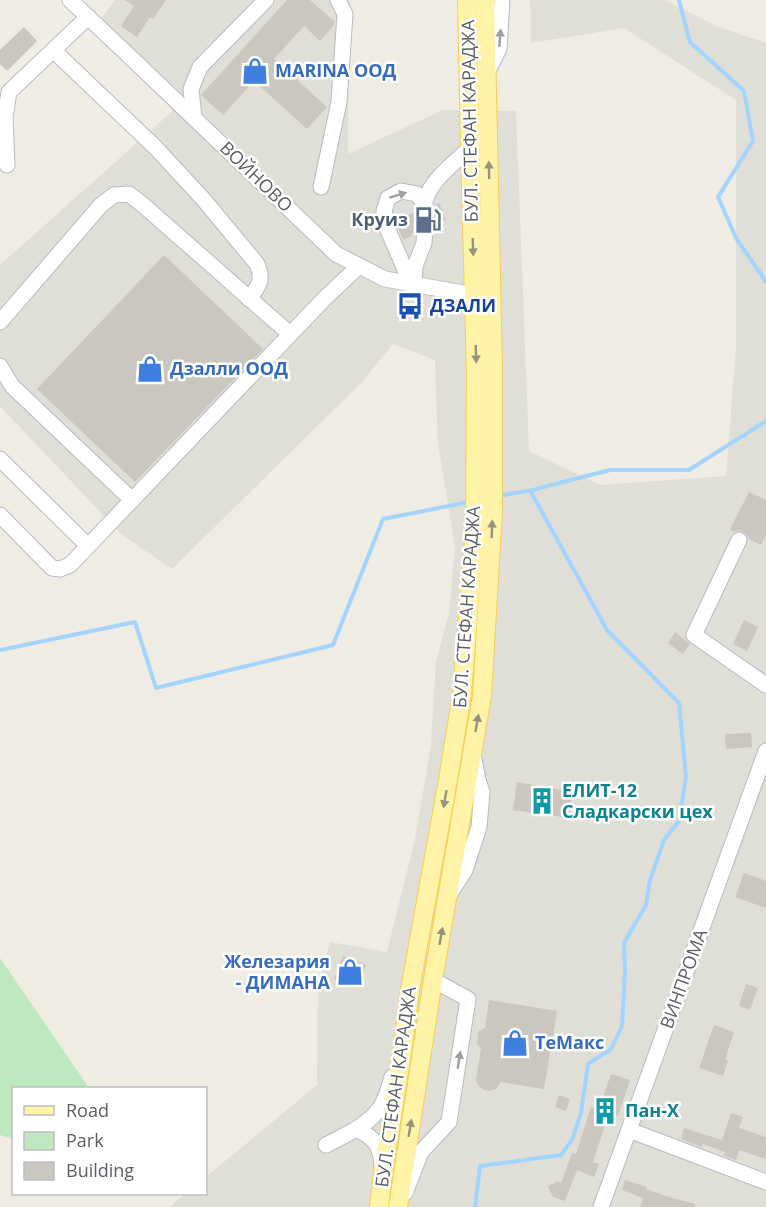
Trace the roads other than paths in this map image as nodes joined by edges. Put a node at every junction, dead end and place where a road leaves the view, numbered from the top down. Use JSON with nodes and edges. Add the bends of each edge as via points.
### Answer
{"nodes":[{"id":1,"x":70,"y":0,"type":"edge"},
{"id":2,"x":266,"y":0,"type":"edge"},
{"id":3,"x":338,"y":0,"type":"edge"},
{"id":4,"x":467,"y":0,"type":"edge"},
{"id":5,"x":485,"y":0,"type":"edge"},
{"id":6,"x":502,"y":0,"type":"edge"},
{"id":7,"x":88,"y":17,"type":"junction"},
{"id":8,"x":54,"y":51,"type":"junction"},
{"id":9,"x":487,"y":73,"type":"junction"},
{"id":10,"x":194,"y":118,"type":"junction"},
{"id":11,"x":470,"y":148,"type":"junction"},
{"id":12,"x":7,"y":165,"type":"dead end"},
{"id":13,"x":321,"y":187,"type":"dead end"},
{"id":14,"x":425,"y":228,"type":"dead end"},
{"id":15,"x":359,"y":266,"type":"junction"},
{"id":16,"x":409,"y":284,"type":"junction"},
{"id":17,"x":483,"y":293,"type":"junction"},
{"id":18,"x":249,"y":299,"type":"junction"},
{"id":19,"x":0,"y":322,"type":"edge"},
{"id":20,"x":290,"y":334,"type":"junction"},
{"id":21,"x":0,"y":366,"type":"edge"},
{"id":22,"x":0,"y":459,"type":"edge"},
{"id":23,"x":132,"y":500,"type":"junction"},
{"id":24,"x":0,"y":515,"type":"edge"},
{"id":25,"x":739,"y":540,"type":"dead end"},
{"id":26,"x":88,"y":546,"type":"junction"},
{"id":27,"x":766,"y":685,"type":"edge"},
{"id":28,"x":472,"y":751,"type":"junction"},
{"id":29,"x":766,"y":751,"type":"edge"},
{"id":30,"x":763,"y":770,"type":"edge"},
{"id":31,"x":447,"y":897,"type":"junction"},
{"id":32,"x":433,"y":980,"type":"junction"},
{"id":33,"x":403,"y":1046,"type":"junction"},
{"id":34,"x":357,"y":1129,"type":"junction"},
{"id":35,"x":629,"y":1130,"type":"junction"},
{"id":36,"x":326,"y":1145,"type":"dead end"},
{"id":37,"x":383,"y":1173,"type":"junction"},
{"id":38,"x":766,"y":1182,"type":"edge"},
{"id":39,"x":379,"y":1207,"type":"edge"},
{"id":40,"x":399,"y":1207,"type":"edge"},
{"id":41,"x":601,"y":1207,"type":"edge"}],
"edges":[{"from":1,"to":7,"type":"street","name":"ВОЙНОВО"},
{"from":2,"to":10,"type":"street","via":[[200,67],[191,89]]},
{"from":3,"to":13,"type":"street","via":[[345,14],[339,102]]},
{"from":4,"to":11,"type":"main road","name":"БУЛ. СТЕФАН КАРАДЖА"},
{"from":5,"to":9,"type":"main road","name":"БУЛ. СТЕФАН КАРАДЖА"},
{"from":9,"to":6,"type":"street","one_way":true,"via":[[499,49]]},
{"from":7,"to":8,"type":"street"},
{"from":7,"to":10,"type":"street","name":"ВОЙНОВО"},
{"from":8,"to":12,"type":"street","via":[[9,92],[5,117]]},
{"from":8,"to":18,"type":"street","via":[[156,148],[257,264],[261,281]]},
{"from":17,"to":9,"type":"main road","name":"БУЛ. СТЕФАН КАРАДЖА","one_way":true},
{"from":10,"to":15,"type":"street","name":"ВОЙНОВО","via":[[336,254]]},
{"from":16,"to":11,"type":"street","one_way":true,"via":[[388,231],[384,211],[387,198],[401,191],[417,194],[424,206],[434,182]]},
{"from":11,"to":17,"type":"main road","name":"БУЛ. СТЕФАН КАРАДЖА","one_way":true},
{"from":14,"to":16,"type":"street","via":[[424,243]]},
{"from":15,"to":16,"type":"street","name":"ВОЙНОВО","via":[[385,279]]},
{"from":15,"to":20,"type":"street"},
{"from":16,"to":17,"type":"street","name":"ВОЙНОВО"},
{"from":28,"to":17,"type":"main road","name":"БУЛ. СТЕФАН КАРАДЖА","one_way":true,"via":[[482,696],[493,525]]},
{"from":17,"to":33,"type":"main road","name":"БУЛ. СТЕФАН КАРАДЖА","one_way":true,"via":[[476,374],[475,525],[462,694]]},
{"from":18,"to":19,"type":"street","via":[[143,205],[129,195],[114,195]]},
{"from":18,"to":20,"type":"street"},
{"from":20,"to":23,"type":"street"},
{"from":21,"to":23,"type":"street","via":[[12,386]]},
{"from":22,"to":26,"type":"street"},
{"from":23,"to":26,"type":"street"},
{"from":24,"to":26,"type":"street","via":[[52,568],[70,565]]},
{"from":25,"to":27,"type":"street","via":[[694,635]]},
{"from":28,"to":31,"type":"main road","name":"БУЛ. СТЕФАН КАРАДЖА"},
{"from":28,"to":31,"type":"street","via":[[478,780],[489,801],[465,870]]},
{"from":29,"to":30,"type":"street","name":"ВИНПРОМА"},
{"from":30,"to":35,"type":"street","name":"ВИНПРОМА"},
{"from":32,"to":31,"type":"main road","name":"БУЛ. СТЕФАН КАРАДЖА","one_way":true},
{"from":40,"to":32,"type":"main road","name":"БУЛ. СТЕФАН КАРАДЖА","one_way":true},
{"from":40,"to":32,"type":"street","one_way":true,"via":[[421,1152],[449,1122],[453,1100],[468,999]]},
{"from":33,"to":34,"type":"street","via":[[380,1109]]},
{"from":33,"to":37,"type":"main road","name":"БУЛ. СТЕФАН КАРАДЖА"},
{"from":34,"to":36,"type":"street"},
{"from":34,"to":37,"type":"street","via":[[380,1148]]},
{"from":35,"to":38,"type":"street"},
{"from":35,"to":41,"type":"street","name":"ВИНПРОМА"},
{"from":37,"to":39,"type":"main road","name":"БУЛ. СТЕФАН КАРАДЖА"}]}
